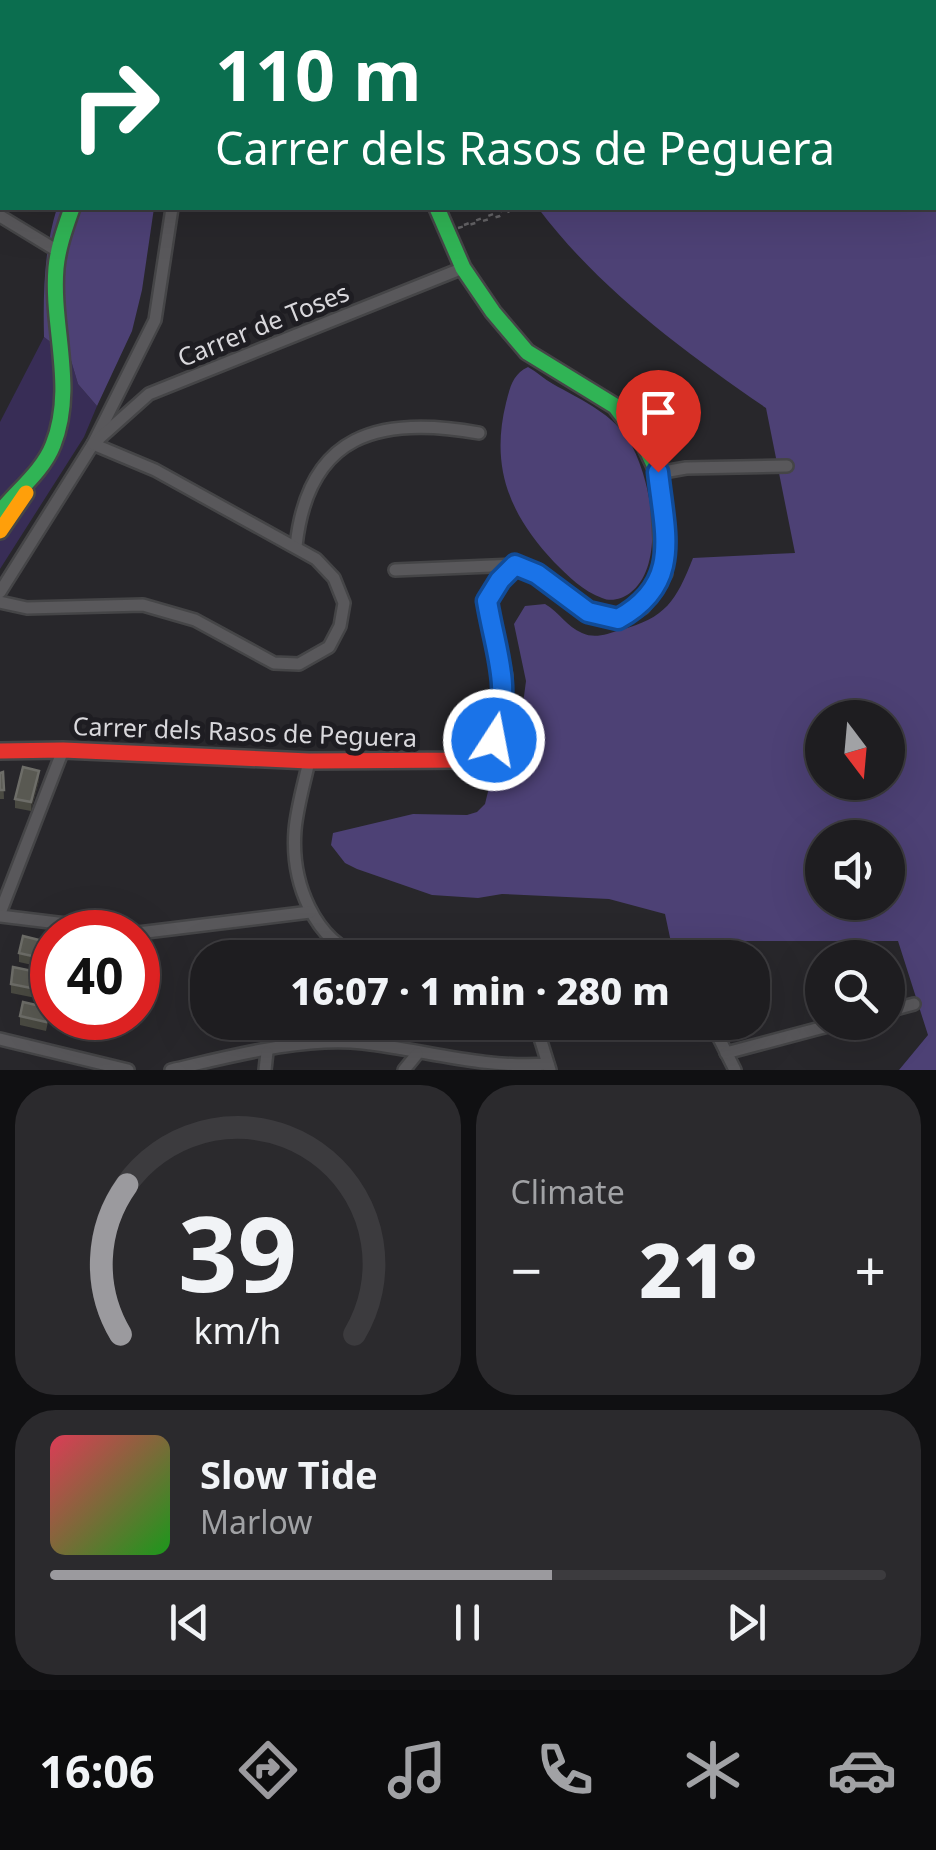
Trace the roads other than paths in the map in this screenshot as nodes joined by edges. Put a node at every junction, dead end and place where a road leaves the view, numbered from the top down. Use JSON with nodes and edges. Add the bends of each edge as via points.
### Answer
{"nodes":[{"id":1,"x":71,"y":210,"type":"edge"},
{"id":2,"x":172,"y":210,"type":"edge"},
{"id":3,"x":438,"y":210,"type":"edge"},
{"id":4,"x":0,"y":216,"type":"edge"},
{"id":5,"x":56,"y":250,"type":"junction"},
{"id":6,"x":463,"y":268,"type":"junction"},
{"id":7,"x":479,"y":433,"type":"dead end"},
{"id":8,"x":93,"y":444,"type":"junction"},
{"id":9,"x":43,"y":464,"type":"junction"},
{"id":10,"x":786,"y":466,"type":"dead end"},
{"id":11,"x":658,"y":472,"type":"junction"},
{"id":12,"x":0,"y":512,"type":"edge"},
{"id":13,"x":0,"y":531,"type":"edge"},
{"id":14,"x":296,"y":546,"type":"junction"},
{"id":15,"x":515,"y":565,"type":"junction"},
{"id":16,"x":395,"y":570,"type":"dead end"},
{"id":17,"x":0,"y":592,"type":"edge"},
{"id":18,"x":0,"y":602,"type":"edge"},
{"id":19,"x":63,"y":750,"type":"junction"},
{"id":20,"x":0,"y":751,"type":"edge"},
{"id":21,"x":309,"y":761,"type":"junction"},
{"id":22,"x":310,"y":912,"type":"junction"},
{"id":23,"x":0,"y":914,"type":"edge"},
{"id":24,"x":30,"y":918,"type":"edge"},
{"id":25,"x":160,"y":930,"type":"edge"},
{"id":26,"x":334,"y":940,"type":"edge"},
{"id":27,"x":914,"y":1004,"type":"dead end"},
{"id":28,"x":905,"y":1006,"type":"edge"},
{"id":29,"x":805,"y":1032,"type":"edge"},
{"id":30,"x":0,"y":1038,"type":"edge"},
{"id":31,"x":541,"y":1040,"type":"edge"},
{"id":32,"x":720,"y":1040,"type":"edge"},
{"id":33,"x":267,"y":1052,"type":"junction"},
{"id":34,"x":726,"y":1052,"type":"junction"},
{"id":35,"x":417,"y":1054,"type":"junction"},
{"id":36,"x":549,"y":1067,"type":"edge"},
{"id":37,"x":128,"y":1070,"type":"edge"},
{"id":38,"x":170,"y":1070,"type":"edge"},
{"id":39,"x":264,"y":1070,"type":"edge"},
{"id":40,"x":404,"y":1070,"type":"edge"},
{"id":41,"x":735,"y":1070,"type":"edge"}],
"edges":[{"from":1,"to":5,"type":"street"},
{"from":2,"to":8,"type":"street","via":[[154,320]]},
{"from":3,"to":6,"type":"street"},
{"from":4,"to":5,"type":"street"},
{"from":5,"to":9,"type":"street","via":[[64,402]]},
{"from":6,"to":8,"type":"street","name":"Carrer de Toses","via":[[149,394]]},
{"from":6,"to":11,"type":"street","via":[[528,352],[614,406]]},
{"from":7,"to":14,"type":"street","via":[[440,426],[368,433],[316,476],[300,509]]},
{"from":8,"to":14,"type":"street"},
{"from":8,"to":17,"type":"street"},
{"from":9,"to":12,"type":"street"},
{"from":9,"to":13,"type":"street"},
{"from":10,"to":11,"type":"street"},
{"from":11,"to":15,"type":"street","via":[[664,573],[642,606],[618,619],[588,612]]},
{"from":14,"to":18,"type":"street","via":[[334,578],[344,603],[329,647],[299,664],[274,662],[196,620],[143,605],[27,608]]},
{"from":15,"to":16,"type":"street"},
{"from":15,"to":21,"type":"street","name":"Carrer dels Rasos de Peguera","via":[[487,601],[504,676],[494,740],[467,760]]},
{"from":19,"to":20,"type":"street","name":"Carrer dels Rasos de Peguera"},
{"from":19,"to":21,"type":"street","name":"Carrer dels Rasos de Peguera"},
{"from":19,"to":23,"type":"street"},
{"from":21,"to":22,"type":"street","via":[[294,851]]},
{"from":22,"to":25,"type":"street"},
{"from":22,"to":26,"type":"street"},
{"from":23,"to":24,"type":"street"},
{"from":27,"to":28,"type":"street"},
{"from":29,"to":34,"type":"street"},
{"from":30,"to":37,"type":"street"},
{"from":31,"to":36,"type":"street"},
{"from":32,"to":34,"type":"street"},
{"from":33,"to":35,"type":"street","via":[[362,1043]]},
{"from":33,"to":38,"type":"street"},
{"from":33,"to":39,"type":"street"},
{"from":34,"to":41,"type":"street"},
{"from":35,"to":36,"type":"street"},
{"from":35,"to":40,"type":"street"}]}
